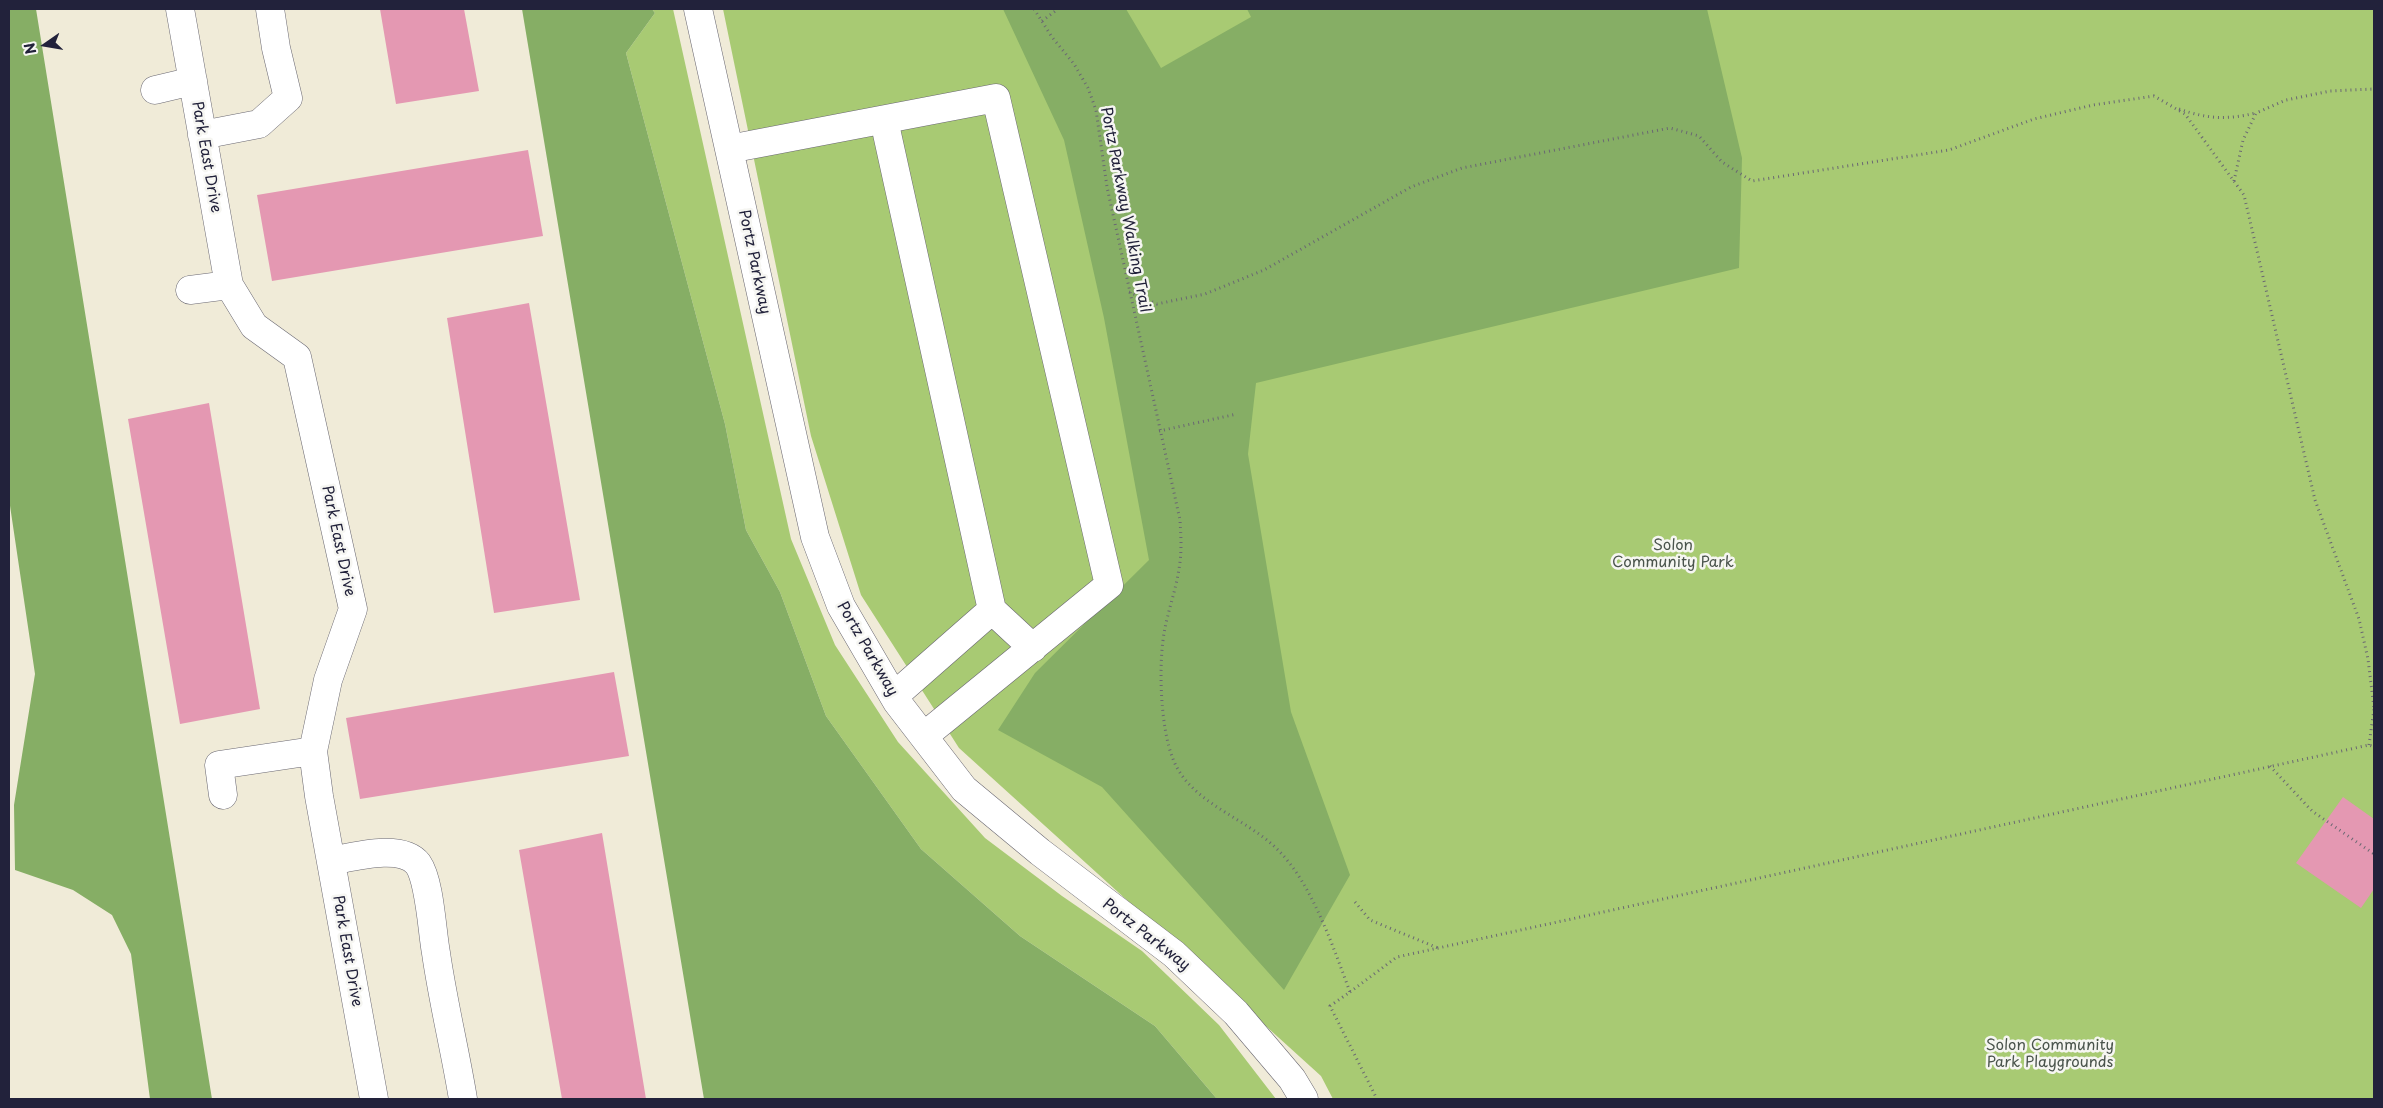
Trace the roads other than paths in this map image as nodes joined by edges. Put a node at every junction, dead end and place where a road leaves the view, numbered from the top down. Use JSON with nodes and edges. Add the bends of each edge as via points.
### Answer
{"nodes":[{"id":1,"x":180,"y":9,"type":"edge"},
{"id":2,"x":270,"y":9,"type":"edge"},
{"id":3,"x":698,"y":9,"type":"edge"},
{"id":4,"x":193,"y":82,"type":"junction"},
{"id":5,"x":156,"y":90,"type":"dead end"},
{"id":6,"x":884,"y":120,"type":"junction"},
{"id":7,"x":202,"y":136,"type":"junction"},
{"id":8,"x":729,"y":149,"type":"junction"},
{"id":9,"x":229,"y":285,"type":"junction"},
{"id":10,"x":190,"y":290,"type":"dead end"},
{"id":11,"x":992,"y":610,"type":"junction"},
{"id":12,"x":1033,"y":648,"type":"junction"},
{"id":13,"x":894,"y":696,"type":"junction"},
{"id":14,"x":924,"y":736,"type":"junction"},
{"id":15,"x":313,"y":751,"type":"junction"},
{"id":16,"x":223,"y":794,"type":"dead end"},
{"id":17,"x":331,"y":861,"type":"junction"},
{"id":18,"x":374,"y":1099,"type":"edge"},
{"id":19,"x":463,"y":1099,"type":"edge"},
{"id":20,"x":1304,"y":1099,"type":"edge"}],
"edges":[{"from":1,"to":4,"type":"street","name":"Park East Drive"},
{"from":2,"to":7,"type":"street","via":[[288,98],[259,124]]},
{"from":3,"to":8,"type":"street","name":"Portz Parkway"},
{"from":4,"to":5,"type":"street"},
{"from":4,"to":7,"type":"street","name":"Park East Drive"},
{"from":6,"to":8,"type":"street"},
{"from":6,"to":11,"type":"street"},
{"from":6,"to":12,"type":"street","via":[[996,98],[1109,585]]},
{"from":7,"to":9,"type":"street","name":"Park East Drive"},
{"from":8,"to":13,"type":"street","name":"Portz Parkway","via":[[815,537],[841,606]]},
{"from":9,"to":10,"type":"street"},
{"from":9,"to":15,"type":"street","name":"Park East Drive","via":[[254,326],[297,357],[353,609],[328,680]]},
{"from":11,"to":12,"type":"street"},
{"from":11,"to":13,"type":"street"},
{"from":12,"to":14,"type":"street"},
{"from":13,"to":14,"type":"street","name":"Portz Parkway"},
{"from":14,"to":20,"type":"street","name":"Portz Parkway","via":[[964,789],[1040,852],[1174,954],[1236,1013],[1292,1079]]},
{"from":15,"to":16,"type":"street","via":[[219,765]]},
{"from":15,"to":17,"type":"street","name":"Park East Drive"},
{"from":17,"to":18,"type":"street","name":"Park East Drive"},
{"from":17,"to":19,"type":"street","via":[[401,853],[418,864],[426,886]]}]}
